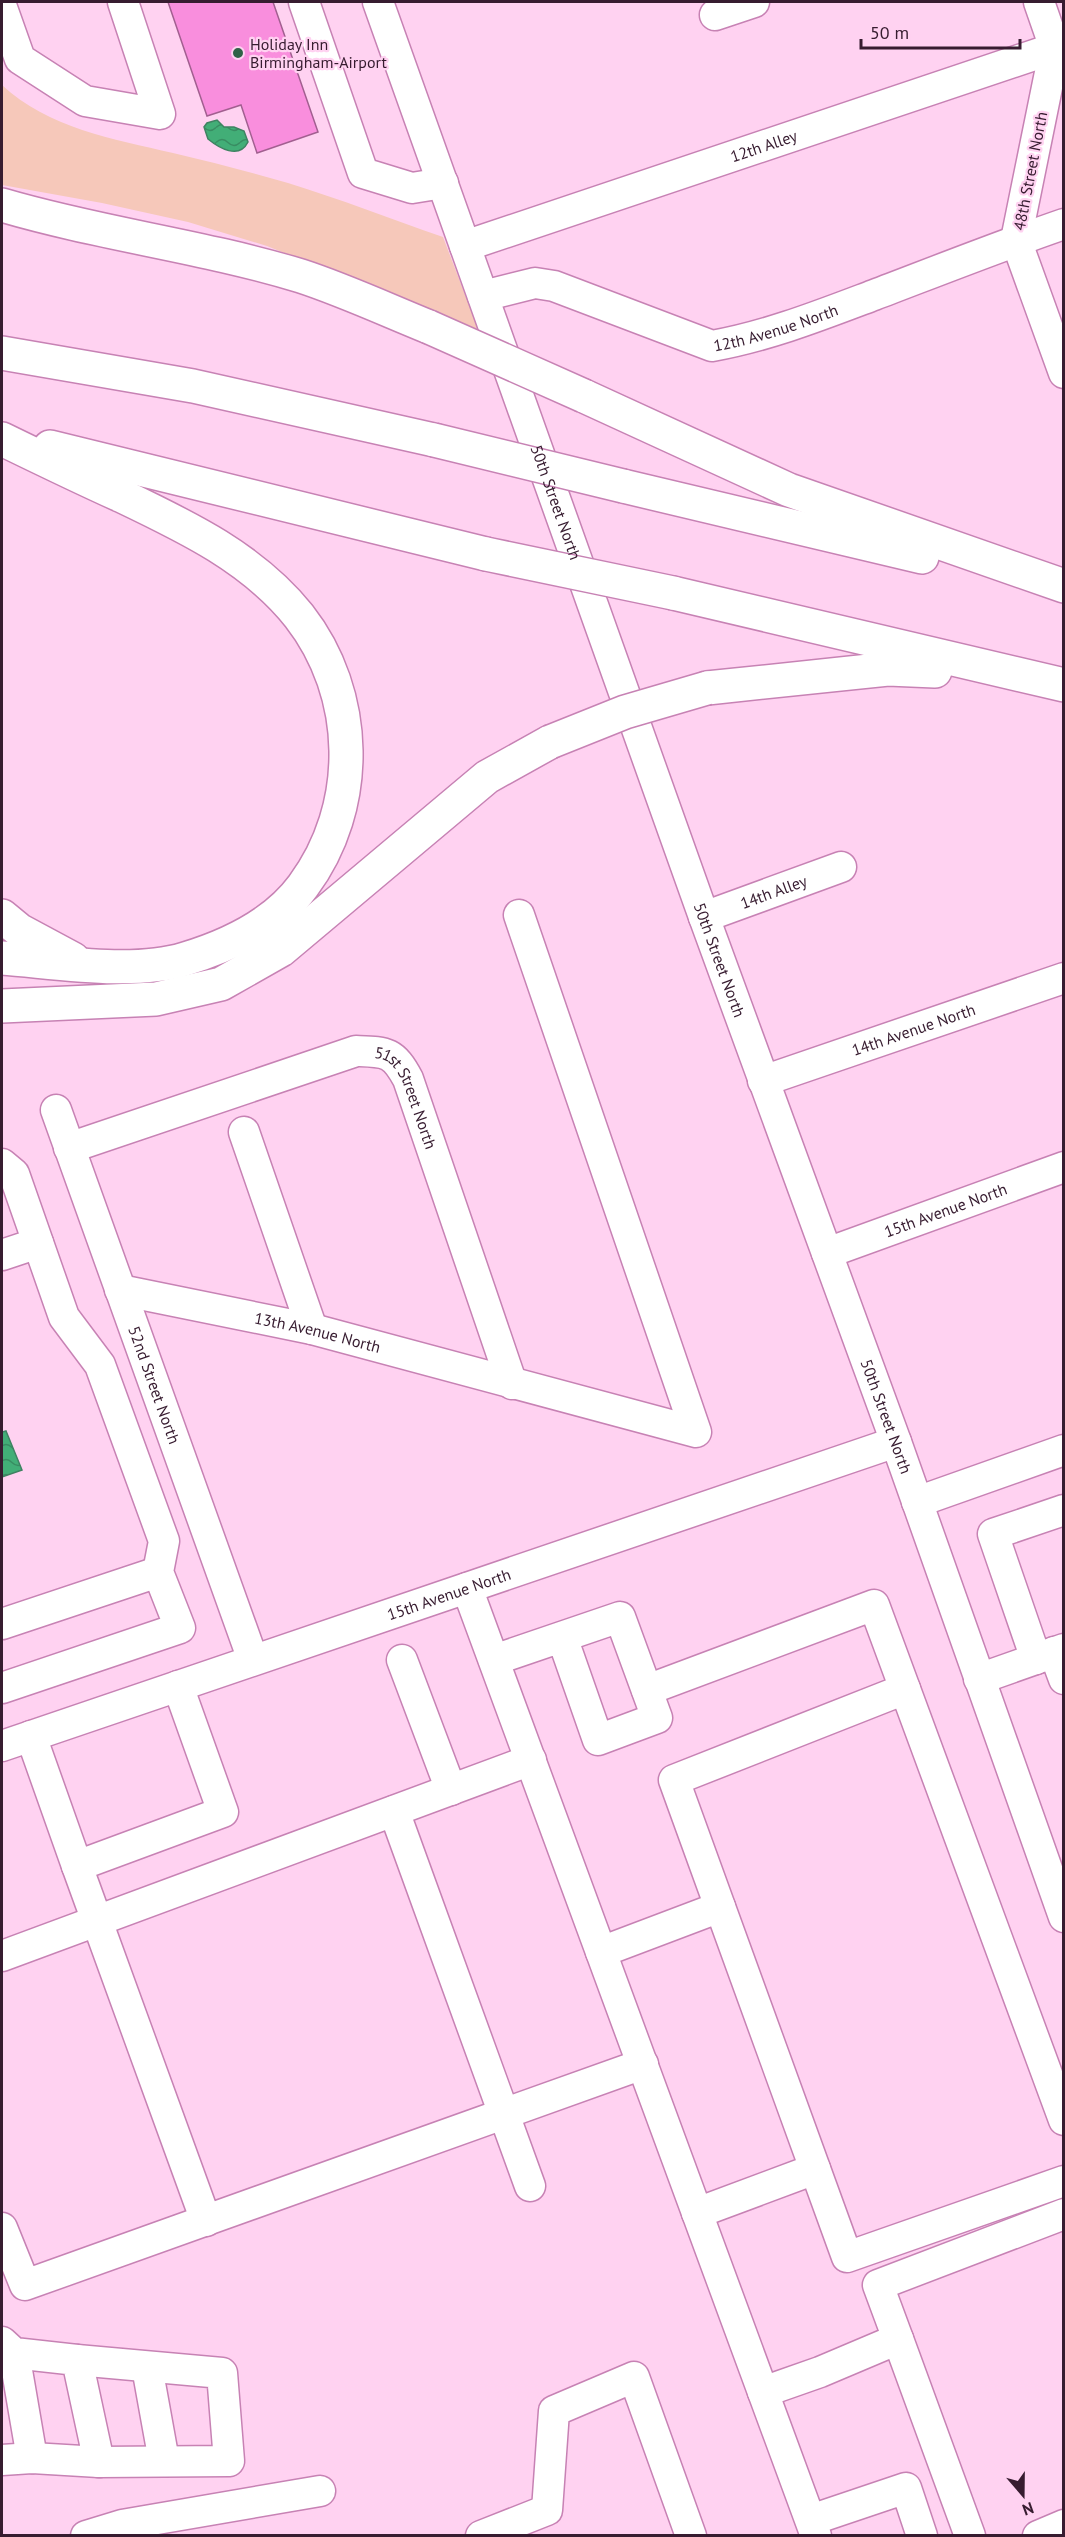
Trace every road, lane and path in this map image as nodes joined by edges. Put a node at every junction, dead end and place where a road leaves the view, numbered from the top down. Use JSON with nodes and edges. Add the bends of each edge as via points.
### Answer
{"nodes":[{"id":1,"x":123,"y":2,"type":"edge"},
{"id":2,"x":304,"y":2,"type":"edge"},
{"id":3,"x":378,"y":2,"type":"edge"},
{"id":4,"x":754,"y":2,"type":"edge"},
{"id":5,"x":1039,"y":2,"type":"edge"},
{"id":6,"x":2,"y":8,"type":"edge"},
{"id":7,"x":715,"y":15,"type":"dead end"},
{"id":8,"x":1059,"y":47,"type":"edge"},
{"id":9,"x":443,"y":183,"type":"junction"},
{"id":10,"x":12,"y":210,"type":"edge"},
{"id":11,"x":1064,"y":224,"type":"edge"},
{"id":12,"x":1016,"y":240,"type":"junction"},
{"id":13,"x":465,"y":246,"type":"junction"},
{"id":14,"x":483,"y":296,"type":"junction"},
{"id":15,"x":2,"y":353,"type":"edge"},
{"id":16,"x":1064,"y":373,"type":"edge"},
{"id":17,"x":2,"y":437,"type":"edge"},
{"id":18,"x":1064,"y":588,"type":"edge"},
{"id":19,"x":1026,"y":677,"type":"junction"},
{"id":20,"x":1064,"y":685,"type":"edge"},
{"id":21,"x":841,"y":867,"type":"dead end"},
{"id":22,"x":519,"y":915,"type":"dead end"},
{"id":23,"x":2,"y":916,"type":"edge"},
{"id":24,"x":704,"y":917,"type":"junction"},
{"id":25,"x":2,"y":958,"type":"edge"},
{"id":26,"x":82,"y":964,"type":"junction"},
{"id":27,"x":1064,"y":978,"type":"edge"},
{"id":28,"x":2,"y":992,"type":"edge"},
{"id":29,"x":156,"y":999,"type":"junction"},
{"id":30,"x":2,"y":1006,"type":"edge"},
{"id":31,"x":763,"y":1081,"type":"junction"},
{"id":32,"x":56,"y":1110,"type":"dead end"},
{"id":33,"x":243,"y":1132,"type":"dead end"},
{"id":34,"x":69,"y":1148,"type":"junction"},
{"id":35,"x":2,"y":1164,"type":"edge"},
{"id":36,"x":1064,"y":1167,"type":"edge"},
{"id":37,"x":38,"y":1243,"type":"junction"},
{"id":38,"x":827,"y":1253,"type":"junction"},
{"id":39,"x":2,"y":1255,"type":"edge"},
{"id":40,"x":120,"y":1290,"type":"junction"},
{"id":41,"x":312,"y":1329,"type":"junction"},
{"id":42,"x":513,"y":1384,"type":"junction"},
{"id":43,"x":896,"y":1442,"type":"junction"},
{"id":44,"x":1064,"y":1449,"type":"edge"},
{"id":45,"x":917,"y":1502,"type":"junction"},
{"id":46,"x":1064,"y":1510,"type":"edge"},
{"id":47,"x":158,"y":1572,"type":"junction"},
{"id":48,"x":467,"y":1588,"type":"junction"},
{"id":49,"x":2,"y":1624,"type":"edge"},
{"id":50,"x":562,"y":1637,"type":"junction"},
{"id":51,"x":253,"y":1660,"type":"junction"},
{"id":52,"x":402,"y":1660,"type":"dead end"},
{"id":53,"x":494,"y":1660,"type":"junction"},
{"id":54,"x":1054,"y":1660,"type":"edge"},
{"id":55,"x":979,"y":1678,"type":"junction"},
{"id":56,"x":178,"y":1686,"type":"junction"},
{"id":57,"x":2,"y":1688,"type":"edge"},
{"id":58,"x":905,"y":1689,"type":"junction"},
{"id":59,"x":647,"y":1690,"type":"junction"},
{"id":60,"x":31,"y":1736,"type":"junction"},
{"id":61,"x":2,"y":1746,"type":"edge"},
{"id":62,"x":531,"y":1760,"type":"junction"},
{"id":63,"x":451,"y":1790,"type":"junction"},
{"id":64,"x":394,"y":1811,"type":"junction"},
{"id":65,"x":77,"y":1866,"type":"junction"},
{"id":66,"x":720,"y":1907,"type":"junction"},
{"id":67,"x":1064,"y":1917,"type":"edge"},
{"id":68,"x":97,"y":1921,"type":"junction"},
{"id":69,"x":601,"y":1952,"type":"junction"},
{"id":70,"x":2,"y":1956,"type":"edge"},
{"id":71,"x":643,"y":2064,"type":"junction"},
{"id":72,"x":502,"y":2114,"type":"junction"},
{"id":73,"x":1064,"y":2120,"type":"edge"},
{"id":74,"x":815,"y":2169,"type":"junction"},
{"id":75,"x":1064,"y":2181,"type":"edge"},
{"id":76,"x":530,"y":2186,"type":"dead end"},
{"id":77,"x":697,"y":2213,"type":"junction"},
{"id":78,"x":1064,"y":2214,"type":"edge"},
{"id":79,"x":206,"y":2221,"type":"junction"},
{"id":80,"x":2,"y":2228,"type":"edge"},
{"id":81,"x":13,"y":2290,"type":"edge"},
{"id":82,"x":898,"y":2339,"type":"junction"},
{"id":83,"x":8,"y":2348,"type":"edge"},
{"id":84,"x":77,"y":2360,"type":"junction"},
{"id":85,"x":147,"y":2367,"type":"junction"},
{"id":86,"x":763,"y":2392,"type":"junction"},
{"id":87,"x":32,"y":2458,"type":"junction"},
{"id":88,"x":2,"y":2460,"type":"edge"},
{"id":89,"x":99,"y":2462,"type":"junction"},
{"id":90,"x":164,"y":2462,"type":"junction"},
{"id":91,"x":320,"y":2491,"type":"dead end"},
{"id":92,"x":1064,"y":2525,"type":"edge"},
{"id":93,"x":814,"y":2528,"type":"edge"},
{"id":94,"x":87,"y":2535,"type":"edge"},
{"id":95,"x":481,"y":2535,"type":"edge"},
{"id":96,"x":691,"y":2535,"type":"edge"},
{"id":97,"x":922,"y":2535,"type":"edge"},
{"id":98,"x":970,"y":2535,"type":"edge"},
{"id":99,"x":1038,"y":2535,"type":"edge"}],
"edges":[{"from":1,"to":6,"type":"street","via":[[160,114],[85,101],[20,59]]},
{"from":2,"to":9,"type":"street","via":[[363,173],[412,188]]},
{"from":3,"to":9,"type":"street","name":"50th Street North"},
{"from":4,"to":7,"type":"street"},
{"from":5,"to":8,"type":"street"},
{"from":8,"to":12,"type":"street","name":"48th Street North"},
{"from":8,"to":13,"type":"street","name":"12th Alley"},
{"from":9,"to":13,"type":"street","name":"50th Street North"},
{"from":10,"to":18,"type":"highway","bridge":true,"via":[[182,245],[302,277],[429,327],[789,490]]},
{"from":11,"to":12,"type":"street","name":"12th Avenue North"},
{"from":12,"to":14,"type":"street","name":"12th Avenue North","via":[[802,323],[712,345],[554,286],[535,283]]},
{"from":12,"to":16,"type":"street","name":"48th Street North"},
{"from":13,"to":14,"type":"street","name":"50th Street North"},
{"from":14,"to":24,"type":"street","name":"50th Street North"},
{"from":15,"to":18,"type":"highway","bridge":true,"via":[[193,386]]},
{"from":17,"to":19,"type":"highway","bridge":true,"via":[[486,554],[673,593]]},
{"from":17,"to":26,"type":"highway","via":[[192,530],[252,569],[299,616],[319,648],[336,683],[345,721],[347,764],[342,804],[324,852],[302,888],[267,921],[232,942],[183,960],[144,966]]},
{"from":19,"to":20,"type":"highway"},
{"from":19,"to":29,"type":"highway","bridge":true,"via":[[888,669],[707,688],[625,712],[550,742],[487,777],[281,950],[221,984]]},
{"from":21,"to":24,"type":"street","name":"14th Alley"},
{"from":22,"to":42,"type":"street","name":"13th Avenue North","via":[[696,1432]]},
{"from":23,"to":26,"type":"highway","via":[[19,930]]},
{"from":24,"to":31,"type":"street","name":"50th Street North"},
{"from":25,"to":26,"type":"highway"},
{"from":27,"to":31,"type":"street","name":"14th Avenue North"},
{"from":28,"to":29,"type":"highway"},
{"from":29,"to":30,"type":"highway"},
{"from":31,"to":38,"type":"street","name":"50th Street North"},
{"from":32,"to":34,"type":"street","name":"52nd Street North"},
{"from":33,"to":41,"type":"street"},
{"from":34,"to":40,"type":"street","name":"52nd Street North"},
{"from":34,"to":42,"type":"street","name":"51st Street North","via":[[356,1051],[379,1052],[398,1061],[408,1079]]},
{"from":35,"to":37,"type":"street","via":[[14,1174]]},
{"from":36,"to":38,"type":"street","name":"15th Avenue North"},
{"from":37,"to":39,"type":"street"},
{"from":37,"to":47,"type":"street","via":[[64,1317],[100,1365],[164,1541]]},
{"from":38,"to":43,"type":"street","name":"50th Street North"},
{"from":40,"to":41,"type":"street","name":"13th Avenue North"},
{"from":40,"to":51,"type":"street","name":"52nd Street North"},
{"from":41,"to":42,"type":"street","name":"13th Avenue North"},
{"from":43,"to":45,"type":"street","name":"50th Street North"},
{"from":43,"to":48,"type":"street","name":"15th Avenue North"},
{"from":44,"to":45,"type":"street"},
{"from":45,"to":55,"type":"street","name":"50th Street North"},
{"from":46,"to":54,"type":"street","via":[[993,1534]]},
{"from":47,"to":49,"type":"street"},
{"from":47,"to":57,"type":"street","via":[[180,1628]]},
{"from":48,"to":51,"type":"street","name":"15th Avenue North"},
{"from":48,"to":53,"type":"street"},
{"from":50,"to":53,"type":"street"},
{"from":50,"to":59,"type":"street","via":[[620,1617]]},
{"from":50,"to":59,"type":"street","via":[[598,1740],[657,1718]]},
{"from":51,"to":56,"type":"street","name":"15th Avenue North"},
{"from":52,"to":63,"type":"street"},
{"from":53,"to":62,"type":"street"},
{"from":54,"to":55,"type":"street"},
{"from":55,"to":67,"type":"street","name":"50th Street North"},
{"from":56,"to":60,"type":"street","name":"15th Avenue North"},
{"from":56,"to":65,"type":"street","via":[[223,1812]]},
{"from":58,"to":59,"type":"street","via":[[874,1605]]},
{"from":58,"to":66,"type":"street","via":[[674,1780]]},
{"from":58,"to":73,"type":"street"},
{"from":60,"to":61,"type":"street","name":"15th Avenue North"},
{"from":60,"to":65,"type":"street"},
{"from":62,"to":63,"type":"street"},
{"from":62,"to":69,"type":"street"},
{"from":63,"to":64,"type":"street"},
{"from":64,"to":68,"type":"street"},
{"from":64,"to":72,"type":"street"},
{"from":65,"to":68,"type":"street"},
{"from":66,"to":69,"type":"street"},
{"from":66,"to":74,"type":"street"},
{"from":68,"to":70,"type":"street"},
{"from":68,"to":79,"type":"street"},
{"from":69,"to":71,"type":"street"},
{"from":71,"to":72,"type":"street"},
{"from":71,"to":77,"type":"street"},
{"from":72,"to":76,"type":"street"},
{"from":72,"to":79,"type":"street"},
{"from":74,"to":75,"type":"street","via":[[847,2257]]},
{"from":74,"to":77,"type":"street"},
{"from":77,"to":86,"type":"street"},
{"from":78,"to":82,"type":"street","via":[[878,2285]]},
{"from":79,"to":81,"type":"street"},
{"from":80,"to":81,"type":"street"},
{"from":82,"to":86,"type":"street"},
{"from":82,"to":98,"type":"street"},
{"from":83,"to":84,"type":"street"},
{"from":83,"to":87,"type":"street"},
{"from":84,"to":85,"type":"street"},
{"from":84,"to":89,"type":"street"},
{"from":85,"to":90,"type":"street"},
{"from":85,"to":90,"type":"street","via":[[222,2373],[229,2461]]},
{"from":86,"to":93,"type":"street"},
{"from":87,"to":88,"type":"street"},
{"from":87,"to":89,"type":"street"},
{"from":89,"to":90,"type":"street"},
{"from":91,"to":94,"type":"street","via":[[123,2525]]},
{"from":92,"to":99,"type":"street"},
{"from":93,"to":97,"type":"street","via":[[906,2488]]},
{"from":95,"to":96,"type":"street","via":[[547,2510],[554,2411],[634,2377]]}]}
